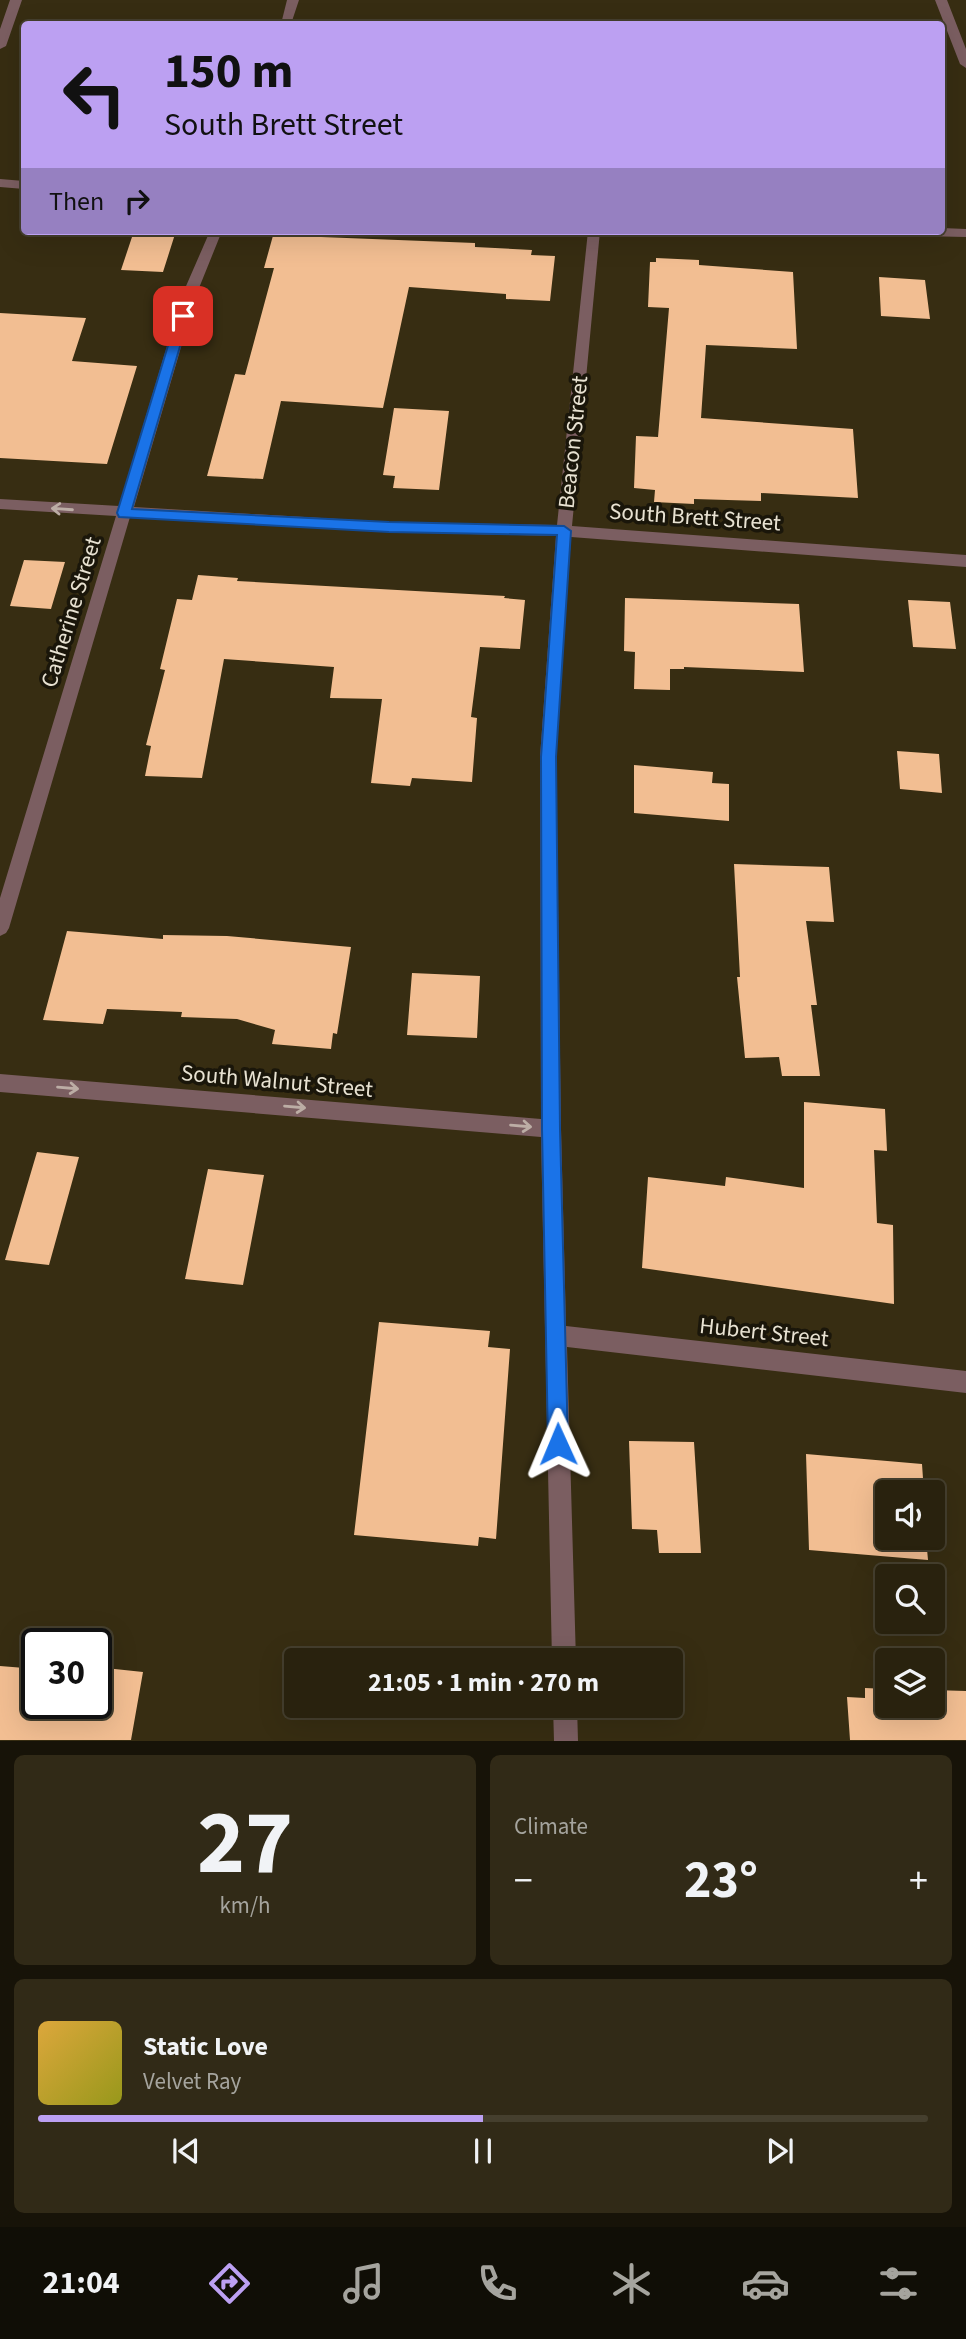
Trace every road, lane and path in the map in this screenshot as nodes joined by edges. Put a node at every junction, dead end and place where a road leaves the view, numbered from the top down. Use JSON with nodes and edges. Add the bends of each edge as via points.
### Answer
{"nodes":[{"id":1,"x":16,"y":0,"type":"edge"},
{"id":2,"x":293,"y":0,"type":"edge"},
{"id":3,"x":941,"y":0,"type":"edge"},
{"id":4,"x":287,"y":21,"type":"edge"},
{"id":5,"x":0,"y":46,"type":"edge"},
{"id":6,"x":966,"y":64,"type":"edge"},
{"id":7,"x":0,"y":183,"type":"edge"},
{"id":8,"x":21,"y":185,"type":"edge"},
{"id":9,"x":945,"y":233,"type":"edge"},
{"id":10,"x":966,"y":233,"type":"edge"},
{"id":11,"x":214,"y":235,"type":"edge"},
{"id":12,"x":594,"y":235,"type":"edge"},
{"id":13,"x":0,"y":504,"type":"edge"},
{"id":14,"x":124,"y":513,"type":"junction"},
{"id":15,"x":564,"y":531,"type":"junction"},
{"id":16,"x":966,"y":561,"type":"edge"},
{"id":17,"x":0,"y":928,"type":"edge"},
{"id":18,"x":0,"y":1083,"type":"edge"},
{"id":19,"x":551,"y":1129,"type":"junction"},
{"id":20,"x":555,"y":1335,"type":"junction"},
{"id":21,"x":966,"y":1382,"type":"edge"},
{"id":22,"x":564,"y":1648,"type":"edge"},
{"id":23,"x":565,"y":1718,"type":"edge"},
{"id":24,"x":566,"y":1741,"type":"edge"}],
"edges":[{"from":1,"to":5,"type":"street"},
{"from":2,"to":4,"type":"street"},
{"from":3,"to":6,"type":"street"},
{"from":7,"to":8,"type":"street"},
{"from":9,"to":10,"type":"street"},
{"from":11,"to":14,"type":"street","name":"Catherine Street","via":[[190,293]]},
{"from":12,"to":15,"type":"street","name":"Beacon Street"},
{"from":14,"to":13,"type":"street","name":"South Brett Street","one_way":true},
{"from":14,"to":15,"type":"street","name":"South Brett Street"},
{"from":14,"to":17,"type":"street","name":"Catherine Street"},
{"from":15,"to":16,"type":"street","name":"South Brett Street"},
{"from":15,"to":19,"type":"street","name":"Beacon Street","via":[[548,757]]},
{"from":18,"to":19,"type":"street","name":"South Walnut Street","one_way":true},
{"from":19,"to":20,"type":"street","name":"Beacon Street"},
{"from":20,"to":21,"type":"street","name":"Hubert Street"},
{"from":20,"to":22,"type":"street","name":"Beacon Street"},
{"from":23,"to":24,"type":"street"}]}
